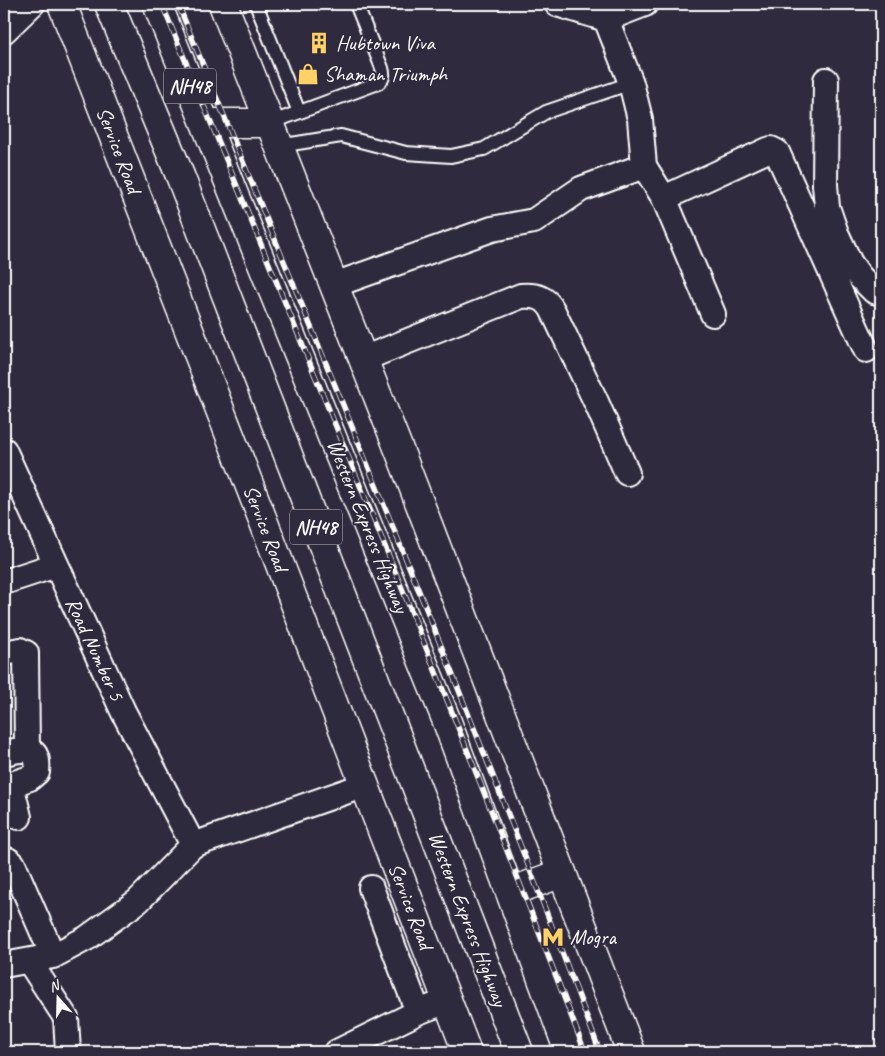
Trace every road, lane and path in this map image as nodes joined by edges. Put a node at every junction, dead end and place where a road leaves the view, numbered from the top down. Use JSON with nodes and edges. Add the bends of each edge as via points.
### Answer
{"nodes":[{"id":1,"x":32,"y":4,"type":"edge"},
{"id":2,"x":62,"y":4,"type":"edge"},
{"id":3,"x":109,"y":4,"type":"edge"},
{"id":4,"x":157,"y":4,"type":"edge"},
{"id":5,"x":223,"y":4,"type":"edge"},
{"id":6,"x":256,"y":4,"type":"edge"},
{"id":7,"x":356,"y":4,"type":"edge"},
{"id":8,"x":557,"y":4,"type":"edge"},
{"id":9,"x":645,"y":4,"type":"edge"},
{"id":10,"x":606,"y":19,"type":"junction"},
{"id":11,"x":4,"y":31,"type":"edge"},
{"id":12,"x":826,"y":80,"type":"dead end"},
{"id":13,"x":631,"y":83,"type":"junction"},
{"id":14,"x":300,"y":112,"type":"junction"},
{"id":15,"x":205,"y":123,"type":"junction"},
{"id":16,"x":275,"y":134,"type":"junction"},
{"id":17,"x":644,"y":166,"type":"junction"},
{"id":18,"x":664,"y":198,"type":"junction"},
{"id":19,"x":334,"y":285,"type":"junction"},
{"id":20,"x":881,"y":294,"type":"edge"},
{"id":21,"x":714,"y":314,"type":"dead end"},
{"id":22,"x":866,"y":350,"type":"dead end"},
{"id":23,"x":363,"y":359,"type":"junction"},
{"id":24,"x":4,"y":450,"type":"edge"},
{"id":25,"x":627,"y":473,"type":"dead end"},
{"id":26,"x":56,"y":565,"type":"junction"},
{"id":27,"x":4,"y":582,"type":"edge"},
{"id":28,"x":4,"y":653,"type":"edge"},
{"id":29,"x":27,"y":749,"type":"junction"},
{"id":30,"x":4,"y":753,"type":"edge"},
{"id":31,"x":364,"y":785,"type":"junction"},
{"id":32,"x":19,"y":817,"type":"dead end"},
{"id":33,"x":193,"y":845,"type":"junction"},
{"id":34,"x":4,"y":859,"type":"edge"},
{"id":35,"x":562,"y":873,"type":"junction"},
{"id":36,"x":371,"y":888,"type":"dead end"},
{"id":37,"x":510,"y":892,"type":"junction"},
{"id":38,"x":53,"y":956,"type":"junction"},
{"id":39,"x":29,"y":961,"type":"junction"},
{"id":40,"x":4,"y":965,"type":"edge"},
{"id":41,"x":447,"y":1001,"type":"junction"},
{"id":42,"x":418,"y":1012,"type":"junction"},
{"id":43,"x":68,"y":1052,"type":"edge"},
{"id":44,"x":337,"y":1052,"type":"edge"},
{"id":45,"x":467,"y":1052,"type":"edge"},
{"id":46,"x":520,"y":1052,"type":"edge"},
{"id":47,"x":569,"y":1052,"type":"edge"},
{"id":48,"x":631,"y":1052,"type":"edge"}],
"edges":[{"from":1,"to":11,"type":"street"},
{"from":2,"to":31,"type":"main road","name":"Service Road"},
{"from":3,"to":46,"type":"main road","name":"Western Express Highway","number":"NH48","via":[[184,187]]},
{"from":4,"to":15,"type":"main road","name":"Western Express Highway","number":"NH48"},
{"from":5,"to":16,"type":"main road"},
{"from":6,"to":14,"type":"lane"},
{"from":7,"to":14,"type":"lane","via":[[382,68],[382,80]]},
{"from":8,"to":10,"type":"street"},
{"from":9,"to":10,"type":"street"},
{"from":10,"to":13,"type":"street"},
{"from":12,"to":20,"type":"street","via":[[827,207],[850,263],[860,278]]},
{"from":13,"to":16,"type":"lane","via":[[546,112],[484,149],[451,156],[406,153],[341,136]]},
{"from":13,"to":17,"type":"street","via":[[640,119]]},
{"from":14,"to":16,"type":"lane"},
{"from":15,"to":16,"type":"main road"},
{"from":15,"to":37,"type":"main road","name":"Western Express Highway","number":"NH48","via":[[446,718]]},
{"from":16,"to":19,"type":"main road"},
{"from":17,"to":18,"type":"street"},
{"from":17,"to":19,"type":"street","via":[[581,189],[534,221],[492,229]]},
{"from":18,"to":21,"type":"street"},
{"from":18,"to":22,"type":"street","via":[[768,150],[777,152]]},
{"from":19,"to":23,"type":"main road"},
{"from":23,"to":25,"type":"street","via":[[521,296],[542,298],[553,311]]},
{"from":23,"to":35,"type":"main road"},
{"from":24,"to":26,"type":"street","name":"Road Number 5"},
{"from":26,"to":27,"type":"street"},
{"from":26,"to":33,"type":"street","name":"Road Number 5","via":[[123,711]]},
{"from":28,"to":29,"type":"street","via":[[20,650],[26,653]]},
{"from":29,"to":30,"type":"street"},
{"from":29,"to":32,"type":"street","via":[[36,756],[38,772],[12,784]]},
{"from":31,"to":33,"type":"street"},
{"from":31,"to":41,"type":"main road","name":"Service Road"},
{"from":33,"to":38,"type":"street","via":[[138,901],[87,938]]},
{"from":34,"to":38,"type":"street","via":[[13,864]]},
{"from":35,"to":37,"type":"main road"},
{"from":35,"to":48,"type":"main road"},
{"from":36,"to":42,"type":"street"},
{"from":37,"to":47,"type":"main road","name":"Western Express Highway","number":"NH48"},
{"from":38,"to":39,"type":"street"},
{"from":39,"to":40,"type":"street"},
{"from":39,"to":43,"type":"street","via":[[66,1018]]},
{"from":41,"to":42,"type":"street"},
{"from":41,"to":45,"type":"main road","name":"Service Road"},
{"from":42,"to":44,"type":"street"}]}
